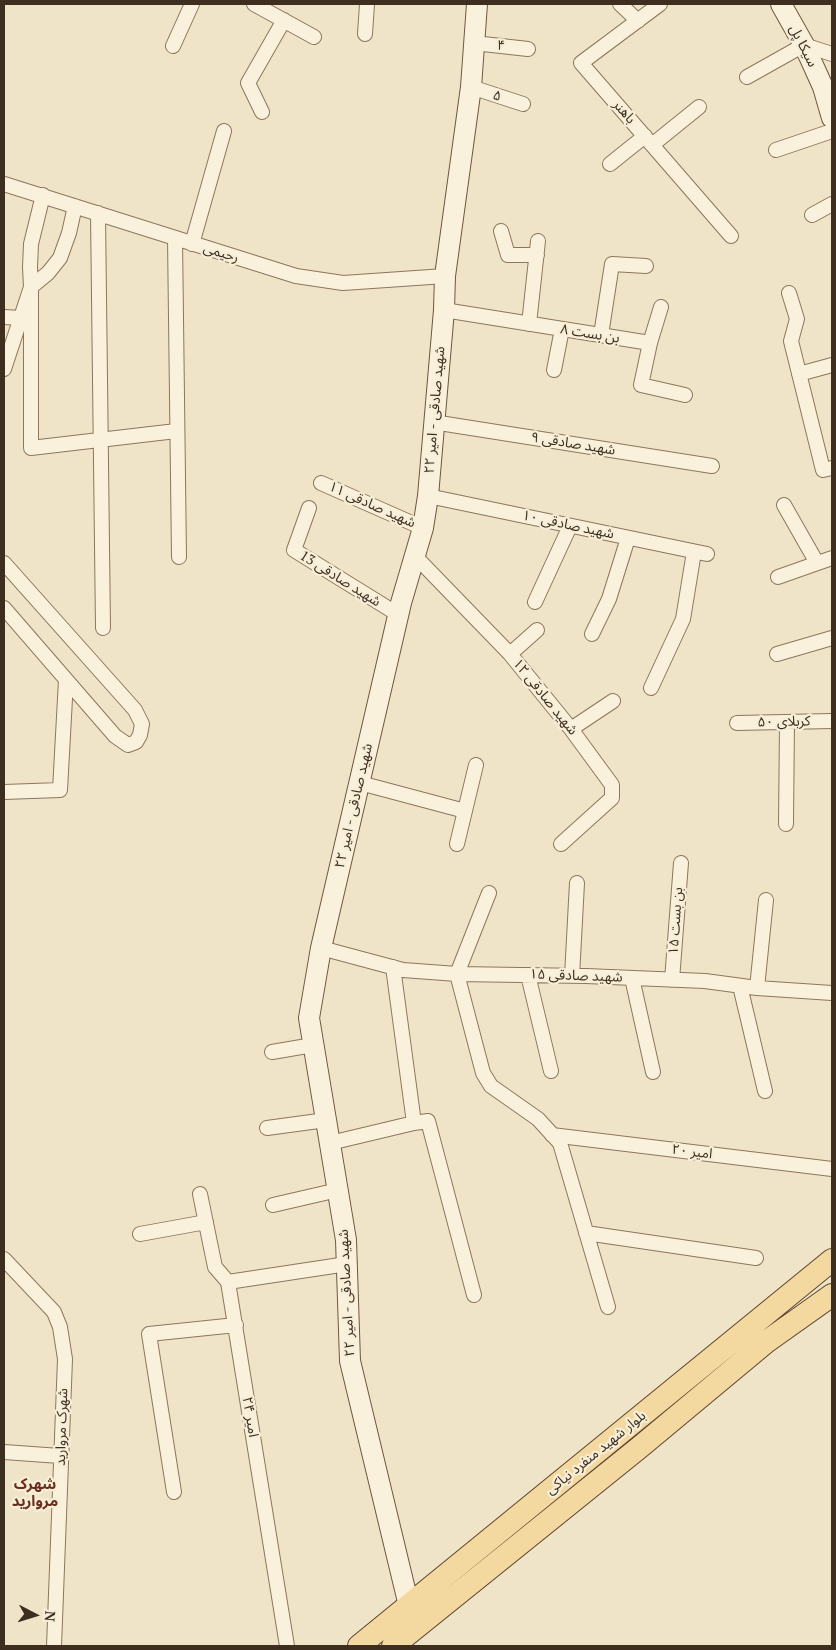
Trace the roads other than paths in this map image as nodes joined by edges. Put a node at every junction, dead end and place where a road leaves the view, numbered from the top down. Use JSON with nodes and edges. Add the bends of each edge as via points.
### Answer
{"nodes":[{"id":1,"x":192,"y":4,"type":"edge"},
{"id":2,"x":255,"y":4,"type":"edge"},
{"id":3,"x":367,"y":4,"type":"edge"},
{"id":4,"x":477,"y":4,"type":"edge"},
{"id":5,"x":620,"y":4,"type":"edge"},
{"id":6,"x":660,"y":4,"type":"edge"},
{"id":7,"x":780,"y":4,"type":"edge"},
{"id":8,"x":284,"y":20,"type":"junction"},
{"id":9,"x":638,"y":21,"type":"junction"},
{"id":10,"x":365,"y":34,"type":"dead end"},
{"id":11,"x":314,"y":37,"type":"dead end"},
{"id":12,"x":474,"y":43,"type":"junction"},
{"id":13,"x":804,"y":45,"type":"junction"},
{"id":14,"x":173,"y":46,"type":"dead end"},
{"id":15,"x":528,"y":49,"type":"dead end"},
{"id":16,"x":832,"y":54,"type":"edge"},
{"id":17,"x":748,"y":77,"type":"dead end"},
{"id":18,"x":470,"y":88,"type":"junction"},
{"id":19,"x":523,"y":104,"type":"dead end"},
{"id":20,"x":699,"y":108,"type":"dead end"},
{"id":21,"x":262,"y":112,"type":"dead end"},
{"id":22,"x":832,"y":118,"type":"edge"},
{"id":23,"x":224,"y":131,"type":"dead end"},
{"id":24,"x":832,"y":131,"type":"edge"},
{"id":25,"x":649,"y":141,"type":"junction"},
{"id":26,"x":776,"y":150,"type":"dead end"},
{"id":27,"x":610,"y":164,"type":"dead end"},
{"id":28,"x":4,"y":184,"type":"edge"},
{"id":29,"x":43,"y":195,"type":"junction"},
{"id":30,"x":832,"y":204,"type":"edge"},
{"id":31,"x":75,"y":206,"type":"junction"},
{"id":32,"x":98,"y":213,"type":"junction"},
{"id":33,"x":812,"y":215,"type":"dead end"},
{"id":34,"x":501,"y":231,"type":"dead end"},
{"id":35,"x":731,"y":236,"type":"dead end"},
{"id":36,"x":175,"y":238,"type":"junction"},
{"id":37,"x":192,"y":244,"type":"junction"},
{"id":38,"x":646,"y":266,"type":"dead end"},
{"id":39,"x":445,"y":276,"type":"junction"},
{"id":40,"x":31,"y":287,"type":"junction"},
{"id":41,"x":789,"y":293,"type":"dead end"},
{"id":42,"x":661,"y":307,"type":"dead end"},
{"id":43,"x":444,"y":310,"type":"junction"},
{"id":44,"x":4,"y":318,"type":"edge"},
{"id":45,"x":21,"y":318,"type":"junction"},
{"id":46,"x":530,"y":324,"type":"junction"},
{"id":47,"x":562,"y":329,"type":"junction"},
{"id":48,"x":601,"y":335,"type":"junction"},
{"id":49,"x":650,"y":343,"type":"junction"},
{"id":50,"x":832,"y":365,"type":"edge"},
{"id":51,"x":4,"y":369,"type":"edge"},
{"id":52,"x":554,"y":370,"type":"dead end"},
{"id":53,"x":799,"y":374,"type":"junction"},
{"id":54,"x":684,"y":395,"type":"dead end"},
{"id":55,"x":433,"y":422,"type":"junction"},
{"id":56,"x":176,"y":431,"type":"junction"},
{"id":57,"x":100,"y":440,"type":"junction"},
{"id":58,"x":712,"y":466,"type":"dead end"},
{"id":59,"x":832,"y":468,"type":"edge"},
{"id":60,"x":321,"y":483,"type":"dead end"},
{"id":61,"x":428,"y":496,"type":"junction"},
{"id":62,"x":784,"y":506,"type":"dead end"},
{"id":63,"x":309,"y":508,"type":"dead end"},
{"id":64,"x":570,"y":526,"type":"junction"},
{"id":65,"x":423,"y":528,"type":"junction"},
{"id":66,"x":628,"y":538,"type":"junction"},
{"id":67,"x":415,"y":556,"type":"junction"},
{"id":68,"x":179,"y":557,"type":"dead end"},
{"id":69,"x":832,"y":558,"type":"edge"},
{"id":70,"x":4,"y":563,"type":"edge"},
{"id":71,"x":817,"y":563,"type":"junction"},
{"id":72,"x":778,"y":577,"type":"dead end"},
{"id":73,"x":535,"y":602,"type":"dead end"},
{"id":74,"x":4,"y":608,"type":"edge"},
{"id":75,"x":399,"y":616,"type":"junction"},
{"id":76,"x":103,"y":628,"type":"dead end"},
{"id":77,"x":537,"y":630,"type":"dead end"},
{"id":78,"x":592,"y":634,"type":"dead end"},
{"id":79,"x":832,"y":638,"type":"edge"},
{"id":80,"x":510,"y":654,"type":"junction"},
{"id":81,"x":777,"y":654,"type":"dead end"},
{"id":82,"x":66,"y":680,"type":"junction"},
{"id":83,"x":651,"y":688,"type":"dead end"},
{"id":84,"x":613,"y":701,"type":"dead end"},
{"id":85,"x":832,"y":721,"type":"edge"},
{"id":86,"x":787,"y":722,"type":"junction"},
{"id":87,"x":737,"y":723,"type":"dead end"},
{"id":88,"x":571,"y":729,"type":"junction"},
{"id":89,"x":476,"y":765,"type":"dead end"},
{"id":90,"x":360,"y":783,"type":"junction"},
{"id":91,"x":4,"y":792,"type":"edge"},
{"id":92,"x":465,"y":811,"type":"junction"},
{"id":93,"x":786,"y":824,"type":"dead end"},
{"id":94,"x":457,"y":844,"type":"dead end"},
{"id":95,"x":561,"y":844,"type":"dead end"},
{"id":96,"x":681,"y":863,"type":"dead end"},
{"id":97,"x":578,"y":883,"type":"dead end"},
{"id":98,"x":489,"y":893,"type":"dead end"},
{"id":99,"x":766,"y":900,"type":"dead end"},
{"id":100,"x":321,"y":948,"type":"junction"},
{"id":101,"x":393,"y":967,"type":"junction"},
{"id":102,"x":457,"y":974,"type":"junction"},
{"id":103,"x":528,"y":975,"type":"junction"},
{"id":104,"x":572,"y":976,"type":"junction"},
{"id":105,"x":632,"y":978,"type":"junction"},
{"id":106,"x":672,"y":980,"type":"junction"},
{"id":107,"x":740,"y":986,"type":"junction"},
{"id":108,"x":757,"y":988,"type":"junction"},
{"id":109,"x":832,"y":993,"type":"edge"},
{"id":110,"x":313,"y":1045,"type":"junction"},
{"id":111,"x":272,"y":1052,"type":"dead end"},
{"id":112,"x":551,"y":1071,"type":"dead end"},
{"id":113,"x":653,"y":1072,"type":"dead end"},
{"id":114,"x":765,"y":1092,"type":"dead end"},
{"id":115,"x":326,"y":1120,"type":"junction"},
{"id":116,"x":414,"y":1122,"type":"junction"},
{"id":117,"x":267,"y":1128,"type":"dead end"},
{"id":118,"x":552,"y":1135,"type":"junction"},
{"id":119,"x":330,"y":1143,"type":"junction"},
{"id":120,"x":832,"y":1168,"type":"edge"},
{"id":121,"x":338,"y":1190,"type":"junction"},
{"id":122,"x":200,"y":1194,"type":"dead end"},
{"id":123,"x":273,"y":1206,"type":"dead end"},
{"id":124,"x":206,"y":1222,"type":"junction"},
{"id":125,"x":586,"y":1233,"type":"junction"},
{"id":126,"x":140,"y":1234,"type":"dead end"},
{"id":127,"x":756,"y":1258,"type":"dead end"},
{"id":128,"x":4,"y":1259,"type":"edge"},
{"id":129,"x":832,"y":1260,"type":"edge"},
{"id":130,"x":347,"y":1264,"type":"junction"},
{"id":131,"x":228,"y":1282,"type":"junction"},
{"id":132,"x":474,"y":1295,"type":"dead end"},
{"id":133,"x":832,"y":1295,"type":"edge"},
{"id":134,"x":608,"y":1307,"type":"dead end"},
{"id":135,"x":236,"y":1325,"type":"junction"},
{"id":136,"x":4,"y":1452,"type":"edge"},
{"id":137,"x":60,"y":1456,"type":"junction"},
{"id":138,"x":174,"y":1492,"type":"dead end"},
{"id":139,"x":409,"y":1606,"type":"junction"},
{"id":140,"x":406,"y":1641,"type":"edge"},
{"id":141,"x":54,"y":1646,"type":"edge"},
{"id":142,"x":287,"y":1646,"type":"edge"},
{"id":143,"x":359,"y":1646,"type":"edge"}],
"edges":[{"from":1,"to":14,"type":"street"},
{"from":2,"to":8,"type":"street"},
{"from":3,"to":10,"type":"street"},
{"from":4,"to":12,"type":"street","name":"شهید صادقی - امیر ۲۲"},
{"from":5,"to":9,"type":"street"},
{"from":6,"to":9,"type":"street","name":"باهنر"},
{"from":7,"to":13,"type":"street","name":"سیکا پل"},
{"from":8,"to":11,"type":"street"},
{"from":8,"to":21,"type":"street","via":[[248,82]]},
{"from":9,"to":25,"type":"street","name":"باهنر","via":[[581,63]]},
{"from":12,"to":15,"type":"street","name":"۴"},
{"from":12,"to":18,"type":"street","name":"شهید صادقی - امیر ۲۲"},
{"from":13,"to":16,"type":"street"},
{"from":13,"to":17,"type":"street"},
{"from":13,"to":22,"type":"street","name":"سیکا پل","via":[[823,87]]},
{"from":18,"to":19,"type":"street","name":"۵"},
{"from":18,"to":39,"type":"street","name":"شهید صادقی - امیر ۲۲"},
{"from":20,"to":25,"type":"street"},
{"from":23,"to":37,"type":"street"},
{"from":24,"to":26,"type":"street"},
{"from":25,"to":27,"type":"street"},
{"from":25,"to":35,"type":"street","name":"باهنر"},
{"from":28,"to":29,"type":"street","name":"رحیمی"},
{"from":29,"to":31,"type":"street","name":"رحیمی"},
{"from":29,"to":40,"type":"street","via":[[31,244]]},
{"from":30,"to":33,"type":"street"},
{"from":31,"to":32,"type":"street","name":"رحیمی"},
{"from":31,"to":40,"type":"street","via":[[60,258],[48,274]]},
{"from":32,"to":36,"type":"street","name":"رحیمی"},
{"from":32,"to":57,"type":"street"},
{"from":34,"to":46,"type":"street","via":[[508,255],[538,248]]},
{"from":36,"to":37,"type":"street","name":"رحیمی"},
{"from":36,"to":56,"type":"street"},
{"from":37,"to":39,"type":"street","name":"رحیمی","via":[[296,276],[343,283]]},
{"from":38,"to":48,"type":"street","via":[[612,264]]},
{"from":39,"to":43,"type":"street","name":"شهید صادقی - امیر ۲۲"},
{"from":40,"to":45,"type":"street"},
{"from":40,"to":57,"type":"street","via":[[31,448]]},
{"from":41,"to":53,"type":"street","via":[[797,319],[791,341]]},
{"from":42,"to":49,"type":"street"},
{"from":43,"to":46,"type":"street","name":"بن بست ۸"},
{"from":43,"to":55,"type":"street","name":"شهید صادقی - امیر ۲۲"},
{"from":44,"to":45,"type":"street"},
{"from":45,"to":51,"type":"street"},
{"from":46,"to":47,"type":"street","name":"بن بست ۸"},
{"from":47,"to":48,"type":"street","name":"بن بست ۸"},
{"from":47,"to":52,"type":"street"},
{"from":48,"to":49,"type":"street","name":"بن بست ۸"},
{"from":49,"to":54,"type":"street","via":[[641,385]]},
{"from":50,"to":53,"type":"street"},
{"from":53,"to":59,"type":"street","via":[[822,470]]},
{"from":55,"to":58,"type":"street","name":"شهید صادقی ۹"},
{"from":55,"to":61,"type":"street","name":"شهید صادقی - امیر ۲۲"},
{"from":56,"to":57,"type":"street"},
{"from":56,"to":68,"type":"street"},
{"from":57,"to":76,"type":"street"},
{"from":60,"to":65,"type":"street","name":"شهید صادقی ۱۱"},
{"from":61,"to":64,"type":"street","name":"شهید صادقی ۱۰"},
{"from":61,"to":65,"type":"street","name":"شهید صادقی - امیر ۲۲"},
{"from":62,"to":71,"type":"street"},
{"from":63,"to":75,"type":"street","name":"شهید صادقی 13","via":[[294,550]]},
{"from":64,"to":66,"type":"street","name":"شهید صادقی ۱۰"},
{"from":64,"to":73,"type":"street"},
{"from":65,"to":67,"type":"street","name":"شهید صادقی - امیر ۲۲"},
{"from":66,"to":78,"type":"street","via":[[609,599]]},
{"from":66,"to":83,"type":"street","name":"شهید صادقی ۱۰","via":[[701,553],[683,619]]},
{"from":67,"to":75,"type":"street","name":"شهید صادقی - امیر ۲۲"},
{"from":67,"to":80,"type":"street","name":"شهید صادقی ۱۲"},
{"from":69,"to":71,"type":"street"},
{"from":70,"to":82,"type":"street","via":[[135,710],[142,724],[136,742],[128,745],[116,736]]},
{"from":71,"to":72,"type":"street"},
{"from":74,"to":82,"type":"street"},
{"from":75,"to":90,"type":"street","name":"شهید صادقی - امیر ۲۲"},
{"from":77,"to":80,"type":"street"},
{"from":79,"to":81,"type":"street"},
{"from":80,"to":88,"type":"street","name":"شهید صادقی ۱۲"},
{"from":82,"to":91,"type":"street","via":[[60,790]]},
{"from":84,"to":88,"type":"street"},
{"from":85,"to":86,"type":"street","name":"کربلای ۵۰"},
{"from":86,"to":87,"type":"street","name":"کربلای ۵۰"},
{"from":86,"to":93,"type":"street"},
{"from":88,"to":95,"type":"street","name":"شهید صادقی ۱۲","via":[[612,785],[613,791],[612,798]]},
{"from":89,"to":92,"type":"street"},
{"from":90,"to":92,"type":"street"},
{"from":90,"to":100,"type":"street","name":"شهید صادقی - امیر ۲۲"},
{"from":92,"to":94,"type":"street"},
{"from":96,"to":106,"type":"street","name":"بن بست ۱۵"},
{"from":97,"to":104,"type":"street"},
{"from":98,"to":102,"type":"street"},
{"from":99,"to":108,"type":"street"},
{"from":100,"to":101,"type":"street","name":"شهید صادقی ۱۵"},
{"from":100,"to":110,"type":"street","name":"شهید صادقی - امیر ۲۲","via":[[309,1018]]},
{"from":101,"to":102,"type":"street","name":"شهید صادقی ۱۵"},
{"from":101,"to":116,"type":"street"},
{"from":102,"to":103,"type":"street","name":"شهید صادقی ۱۵"},
{"from":102,"to":118,"type":"street","via":[[483,1073],[491,1086],[538,1120]]},
{"from":103,"to":104,"type":"street","name":"شهید صادقی ۱۵"},
{"from":103,"to":112,"type":"street"},
{"from":104,"to":105,"type":"street","name":"شهید صادقی ۱۵"},
{"from":105,"to":106,"type":"street","name":"شهید صادقی ۱۵"},
{"from":105,"to":113,"type":"street"},
{"from":106,"to":107,"type":"street","name":"شهید صادقی ۱۵"},
{"from":107,"to":108,"type":"street","name":"شهید صادقی ۱۵"},
{"from":107,"to":114,"type":"street"},
{"from":108,"to":109,"type":"street","name":"شهید صادقی ۱۵"},
{"from":110,"to":111,"type":"street"},
{"from":110,"to":115,"type":"street","name":"شهید صادقی - امیر ۲۲"},
{"from":115,"to":117,"type":"street"},
{"from":115,"to":119,"type":"street","name":"شهید صادقی - امیر ۲۲"},
{"from":116,"to":119,"type":"street"},
{"from":116,"to":132,"type":"street","via":[[428,1121]]},
{"from":118,"to":120,"type":"street","name":"امیر ۲۰"},
{"from":118,"to":125,"type":"street","via":[[560,1143]]},
{"from":119,"to":121,"type":"street","name":"شهید صادقی - امیر ۲۲"},
{"from":121,"to":123,"type":"street"},
{"from":121,"to":130,"type":"street","name":"شهید صادقی - امیر ۲۲"},
{"from":122,"to":124,"type":"street","name":"امیر ۲۴"},
{"from":124,"to":126,"type":"street"},
{"from":124,"to":131,"type":"street","name":"امیر ۲۴","via":[[214,1267]]},
{"from":125,"to":127,"type":"street"},
{"from":125,"to":134,"type":"street"},
{"from":128,"to":137,"type":"street","name":"شهرک مروارید","via":[[54,1312],[60,1328],[65,1359]]},
{"from":129,"to":139,"type":"main road","name":"بلوار شهید منفرد نیاکی"},
{"from":130,"to":131,"type":"street"},
{"from":130,"to":139,"type":"street","name":"شهید صادقی - امیر ۲۲","via":[[350,1361]]},
{"from":131,"to":135,"type":"street","name":"امیر ۲۴"},
{"from":133,"to":140,"type":"main road","name":"بلوار شهید منفرد نیاکی","via":[[766,1342]]},
{"from":135,"to":138,"type":"street","via":[[149,1334]]},
{"from":135,"to":142,"type":"street","name":"امیر ۲۴"},
{"from":136,"to":137,"type":"street"},
{"from":137,"to":141,"type":"street","name":"شهرک مروارید"},
{"from":139,"to":143,"type":"main road","name":"بلوار شهید منفرد نیاکی"}]}
